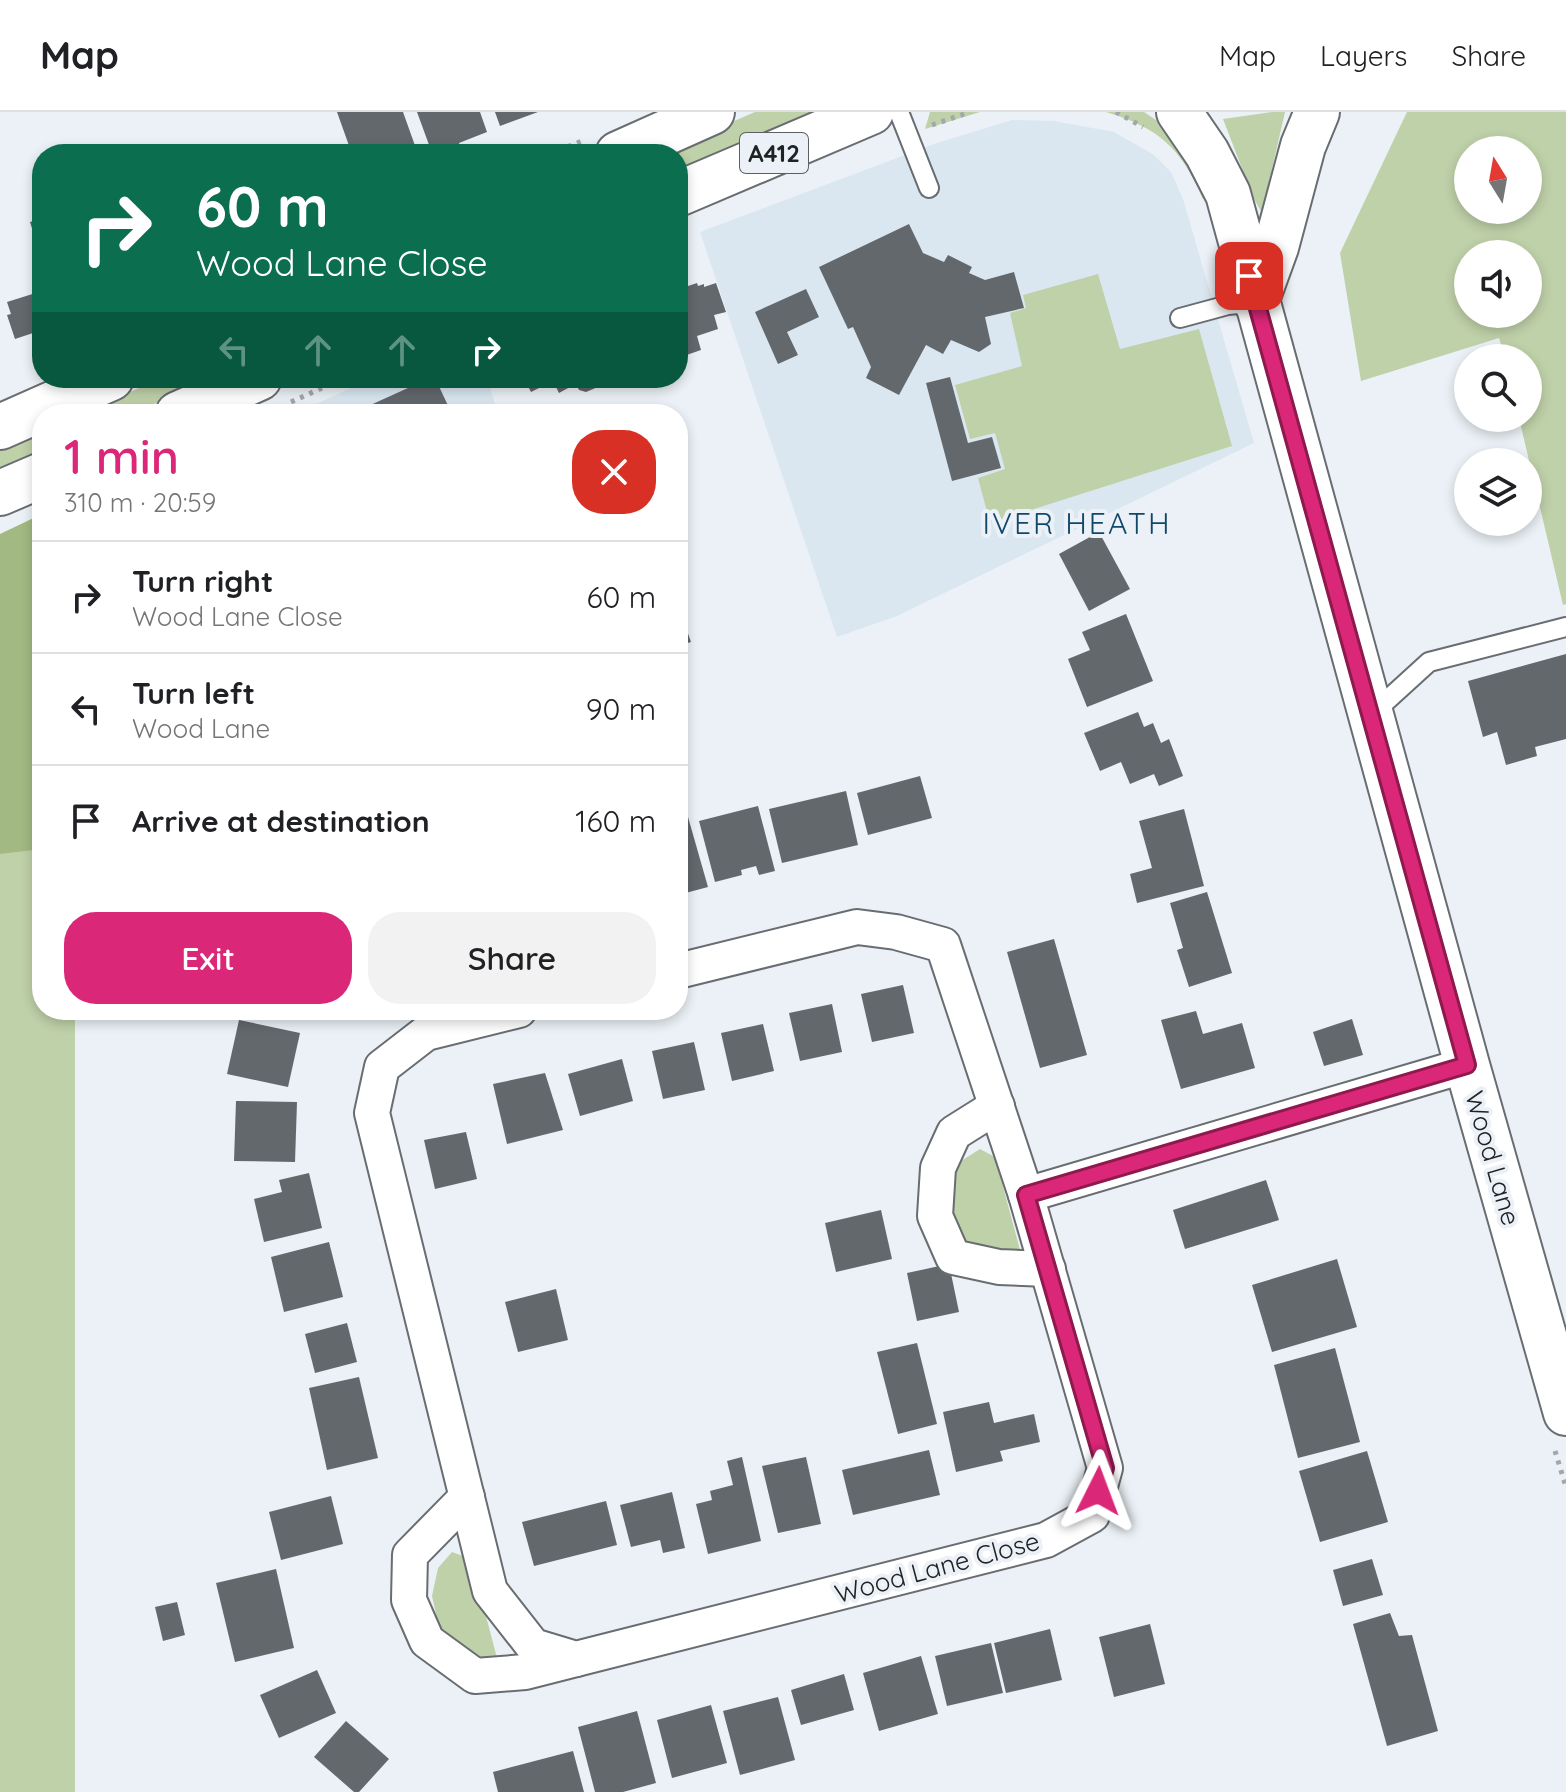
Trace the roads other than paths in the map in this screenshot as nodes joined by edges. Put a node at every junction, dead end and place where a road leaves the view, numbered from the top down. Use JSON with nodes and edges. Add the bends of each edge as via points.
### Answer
{"nodes":[{"id":1,"x":712,"y":112,"type":"edge"},
{"id":2,"x":871,"y":112,"type":"edge"},
{"id":3,"x":899,"y":112,"type":"edge"},
{"id":4,"x":1179,"y":112,"type":"edge"},
{"id":5,"x":1317,"y":112,"type":"edge"},
{"id":6,"x":640,"y":144,"type":"edge"},
{"id":7,"x":929,"y":188,"type":"dead end"},
{"id":8,"x":688,"y":190,"type":"edge"},
{"id":9,"x":1256,"y":302,"type":"junction"},
{"id":10,"x":1180,"y":318,"type":"dead end"},
{"id":11,"x":88,"y":388,"type":"edge"},
{"id":12,"x":248,"y":398,"type":"edge"},
{"id":13,"x":52,"y":404,"type":"edge"},
{"id":14,"x":222,"y":404,"type":"edge"},
{"id":15,"x":32,"y":413,"type":"edge"},
{"id":16,"x":0,"y":427,"type":"edge"},
{"id":17,"x":32,"y":479,"type":"edge"},
{"id":18,"x":0,"y":493,"type":"edge"},
{"id":19,"x":1566,"y":627,"type":"edge"},
{"id":20,"x":1371,"y":715,"type":"junction"},
{"id":21,"x":688,"y":969,"type":"edge"},
{"id":22,"x":479,"y":1020,"type":"edge"},
{"id":23,"x":1467,"y":1065,"type":"junction"},
{"id":24,"x":997,"y":1106,"type":"junction"},
{"id":25,"x":1026,"y":1195,"type":"junction"},
{"id":26,"x":1048,"y":1269,"type":"junction"},
{"id":27,"x":1566,"y":1413,"type":"edge"},
{"id":28,"x":467,"y":1497,"type":"junction"},
{"id":29,"x":576,"y":1659,"type":"junction"}],
"edges":[{"from":1,"to":6,"type":"street","number":"A412"},
{"from":2,"to":8,"type":"street","number":"A412"},
{"from":3,"to":7,"type":"lane"},
{"from":4,"to":9,"type":"street","name":"Wood Lane","via":[[1228,194]]},
{"from":5,"to":9,"type":"street"},
{"from":9,"to":10,"type":"lane"},
{"from":9,"to":20,"type":"street","name":"Wood Lane"},
{"from":11,"to":13,"type":"street"},
{"from":12,"to":14,"type":"street"},
{"from":15,"to":16,"type":"street"},
{"from":17,"to":18,"type":"street"},
{"from":19,"to":20,"type":"lane","via":[[1429,662]]},
{"from":20,"to":23,"type":"street","name":"Wood Lane"},
{"from":21,"to":24,"type":"street","name":"Wood Lane Close","via":[[857,927],[943,945]]},
{"from":22,"to":28,"type":"street","via":[[426,1033],[382,1067],[372,1113]]},
{"from":23,"to":25,"type":"street"},
{"from":23,"to":27,"type":"street","name":"Wood Lane"},
{"from":24,"to":25,"type":"street","name":"Wood Lane Close"},
{"from":24,"to":26,"type":"street","via":[[954,1133],[938,1168],[935,1216],[953,1257],[999,1267]]},
{"from":25,"to":26,"type":"street","name":"Wood Lane Close"},
{"from":26,"to":29,"type":"street","name":"Wood Lane Close","via":[[1105,1468],[1092,1515],[1046,1540]]},
{"from":28,"to":29,"type":"street","via":[[490,1591],[533,1646]]},
{"from":28,"to":29,"type":"street","name":"Wood Lane Close","via":[[410,1555],[409,1600],[427,1641],[475,1676],[525,1672]]}]}
